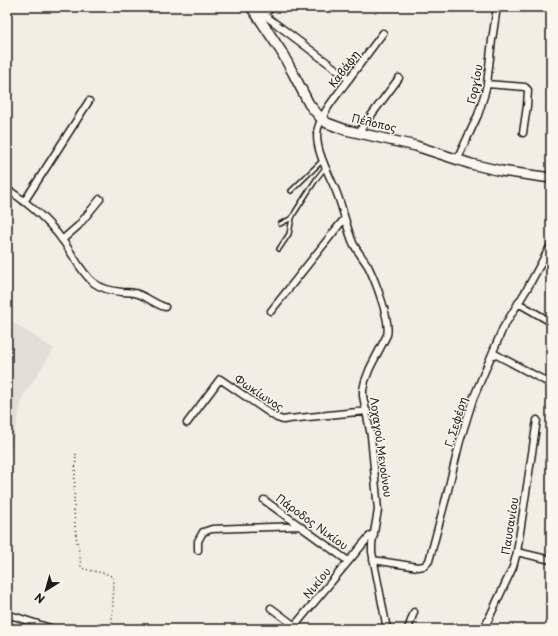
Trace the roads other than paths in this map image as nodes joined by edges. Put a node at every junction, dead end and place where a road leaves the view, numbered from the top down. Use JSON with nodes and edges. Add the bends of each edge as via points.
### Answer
{"nodes":[{"id":1,"x":273,"y":7,"type":"edge"},
{"id":2,"x":497,"y":7,"type":"edge"},
{"id":3,"x":257,"y":12,"type":"edge"},
{"id":4,"x":383,"y":33,"type":"dead end"},
{"id":5,"x":398,"y":78,"type":"dead end"},
{"id":6,"x":349,"y":79,"type":"junction"},
{"id":7,"x":487,"y":84,"type":"junction"},
{"id":8,"x":89,"y":101,"type":"dead end"},
{"id":9,"x":322,"y":119,"type":"junction"},
{"id":10,"x":523,"y":132,"type":"dead end"},
{"id":11,"x":358,"y":133,"type":"junction"},
{"id":12,"x":323,"y":160,"type":"junction"},
{"id":13,"x":457,"y":160,"type":"junction"},
{"id":14,"x":326,"y":168,"type":"junction"},
{"id":15,"x":551,"y":178,"type":"edge"},
{"id":16,"x":7,"y":189,"type":"edge"},
{"id":17,"x":291,"y":191,"type":"dead end"},
{"id":18,"x":100,"y":198,"type":"dead end"},
{"id":19,"x":24,"y":202,"type":"junction"},
{"id":20,"x":292,"y":218,"type":"junction"},
{"id":21,"x":344,"y":219,"type":"junction"},
{"id":22,"x":280,"y":224,"type":"dead end"},
{"id":23,"x":62,"y":240,"type":"junction"},
{"id":24,"x":551,"y":245,"type":"edge"},
{"id":25,"x":279,"y":248,"type":"dead end"},
{"id":26,"x":518,"y":303,"type":"junction"},
{"id":27,"x":165,"y":307,"type":"dead end"},
{"id":28,"x":271,"y":311,"type":"dead end"},
{"id":29,"x":551,"y":322,"type":"edge"},
{"id":30,"x":493,"y":353,"type":"junction"},
{"id":31,"x":551,"y":384,"type":"edge"},
{"id":32,"x":367,"y":412,"type":"junction"},
{"id":33,"x":537,"y":420,"type":"dead end"},
{"id":34,"x":187,"y":423,"type":"dead end"},
{"id":35,"x":264,"y":500,"type":"dead end"},
{"id":36,"x":300,"y":526,"type":"junction"},
{"id":37,"x":374,"y":536,"type":"junction"},
{"id":38,"x":198,"y":550,"type":"dead end"},
{"id":39,"x":517,"y":552,"type":"junction"},
{"id":40,"x":373,"y":560,"type":"junction"},
{"id":41,"x":551,"y":560,"type":"edge"},
{"id":42,"x":348,"y":561,"type":"junction"},
{"id":43,"x":272,"y":608,"type":"dead end"},
{"id":44,"x":414,"y":612,"type":"dead end"},
{"id":45,"x":7,"y":614,"type":"edge"},
{"id":46,"x":53,"y":629,"type":"edge"},
{"id":47,"x":387,"y":629,"type":"edge"},
{"id":48,"x":408,"y":629,"type":"edge"},
{"id":49,"x":484,"y":629,"type":"edge"}],
"edges":[{"from":1,"to":3,"type":"street"},
{"from":2,"to":7,"type":"street","name":"Γοργίου"},
{"from":3,"to":6,"type":"street"},
{"from":3,"to":9,"type":"street","name":"Πέλοπος","via":[[287,61],[309,104]]},
{"from":4,"to":6,"type":"street","name":"Καβάφη"},
{"from":5,"to":11,"type":"street"},
{"from":6,"to":9,"type":"street","name":"Καβάφη","via":[[327,108]]},
{"from":7,"to":10,"type":"street","via":[[525,87],[528,90]]},
{"from":7,"to":13,"type":"street","name":"Γοργίου","via":[[478,115]]},
{"from":8,"to":19,"type":"street"},
{"from":9,"to":11,"type":"street","name":"Πέλοπος"},
{"from":9,"to":12,"type":"street","name":"Λοχαγού Μενούνου","via":[[317,135]]},
{"from":11,"to":13,"type":"street","name":"Πέλοπος","via":[[411,144]]},
{"from":12,"to":14,"type":"street","name":"Λοχαγού Μενούνου"},
{"from":12,"to":17,"type":"lane"},
{"from":13,"to":15,"type":"street","name":"Πέλοπος","via":[[501,171]]},
{"from":14,"to":20,"type":"lane","via":[[316,178]]},
{"from":14,"to":21,"type":"street","name":"Λοχαγού Μενούνου"},
{"from":16,"to":19,"type":"street"},
{"from":18,"to":23,"type":"street","via":[[78,226]]},
{"from":19,"to":23,"type":"street"},
{"from":20,"to":22,"type":"lane"},
{"from":20,"to":25,"type":"lane","via":[[289,234]]},
{"from":21,"to":28,"type":"street"},
{"from":21,"to":32,"type":"street","name":"Λοχαγού Μενούνου","via":[[355,248],[368,266],[375,282],[388,323],[387,335],[365,380],[363,392]]},
{"from":23,"to":27,"type":"street","via":[[94,283],[111,290],[138,294]]},
{"from":24,"to":26,"type":"street","name":"Γ. Σεφέρη"},
{"from":26,"to":29,"type":"street"},
{"from":26,"to":30,"type":"street","name":"Γ. Σεφέρη","via":[[503,328]]},
{"from":30,"to":31,"type":"street"},
{"from":30,"to":40,"type":"street","name":"Γ. Σεφέρη","via":[[464,425],[429,561],[426,565],[418,567]]},
{"from":32,"to":34,"type":"street","name":"Φωκίωνος","via":[[280,419],[220,379]]},
{"from":32,"to":37,"type":"street","name":"Λοχαγού Μενούνου","via":[[378,510]]},
{"from":33,"to":39,"type":"street","name":"Παυσανίου"},
{"from":35,"to":36,"type":"street","name":"Πάροδος Νικίου"},
{"from":36,"to":38,"type":"street","via":[[212,529],[203,532],[198,541]]},
{"from":36,"to":42,"type":"street","name":"Πάροδος Νικίου"},
{"from":37,"to":40,"type":"street","name":"Λοχαγού Μενούνου"},
{"from":37,"to":42,"type":"street","name":"Νικίου","via":[[370,536]]},
{"from":39,"to":41,"type":"street"},
{"from":39,"to":49,"type":"street","name":"Παυσανίου"},
{"from":40,"to":47,"type":"street","name":"Λοχαγού Μενούνου"},
{"from":42,"to":43,"type":"street","name":"Νικίου","via":[[296,624]]},
{"from":44,"to":48,"type":"street"},
{"from":45,"to":46,"type":"street"}]}
